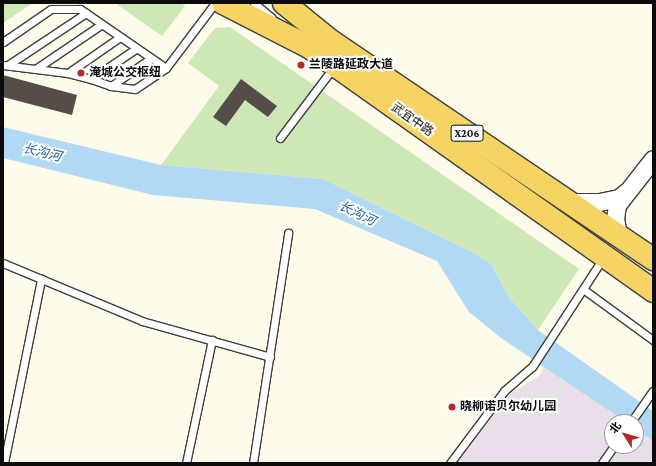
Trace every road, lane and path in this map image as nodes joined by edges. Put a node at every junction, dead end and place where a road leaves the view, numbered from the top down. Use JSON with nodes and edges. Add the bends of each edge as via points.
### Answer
{"nodes":[{"id":1,"x":215,"y":3,"type":"edge"},
{"id":2,"x":223,"y":3,"type":"edge"},
{"id":3,"x":254,"y":3,"type":"edge"},
{"id":4,"x":280,"y":5,"type":"edge"},
{"id":5,"x":86,"y":13,"type":"junction"},
{"id":6,"x":102,"y":24,"type":"junction"},
{"id":7,"x":120,"y":37,"type":"junction"},
{"id":8,"x":3,"y":42,"type":"edge"},
{"id":9,"x":309,"y":47,"type":"junction"},
{"id":10,"x":137,"y":48,"type":"junction"},
{"id":11,"x":151,"y":58,"type":"junction"},
{"id":12,"x":6,"y":65,"type":"edge"},
{"id":13,"x":335,"y":65,"type":"junction"},
{"id":14,"x":37,"y":68,"type":"junction"},
{"id":15,"x":166,"y":68,"type":"junction"},
{"id":16,"x":68,"y":73,"type":"junction"},
{"id":17,"x":91,"y":79,"type":"junction"},
{"id":18,"x":111,"y":86,"type":"junction"},
{"id":19,"x":280,"y":138,"type":"dead end"},
{"id":20,"x":653,"y":159,"type":"edge"},
{"id":21,"x":629,"y":189,"type":"junction"},
{"id":22,"x":571,"y":202,"type":"junction"},
{"id":23,"x":288,"y":233,"type":"dead end"},
{"id":24,"x":618,"y":234,"type":"junction"},
{"id":25,"x":604,"y":256,"type":"junction"},
{"id":26,"x":653,"y":259,"type":"edge"},
{"id":27,"x":3,"y":263,"type":"edge"},
{"id":28,"x":41,"y":279,"type":"junction"},
{"id":29,"x":582,"y":289,"type":"junction"},
{"id":30,"x":653,"y":290,"type":"edge"},
{"id":31,"x":212,"y":340,"type":"junction"},
{"id":32,"x":653,"y":340,"type":"edge"},
{"id":33,"x":270,"y":357,"type":"junction"},
{"id":34,"x":651,"y":394,"type":"edge"},
{"id":35,"x":637,"y":414,"type":"edge"},
{"id":36,"x":608,"y":454,"type":"edge"},
{"id":37,"x":4,"y":463,"type":"edge"},
{"id":38,"x":186,"y":463,"type":"edge"},
{"id":39,"x":253,"y":463,"type":"edge"},
{"id":40,"x":451,"y":463,"type":"edge"},
{"id":41,"x":602,"y":463,"type":"edge"}],
"edges":[{"from":1,"to":15,"type":"lane"},
{"from":2,"to":9,"type":"main road","name":"武宜中路","number":"X206"},
{"from":3,"to":9,"type":"lane"},
{"from":4,"to":22,"type":"main road","name":"武宜中路","number":"X206"},
{"from":5,"to":6,"type":"lane"},
{"from":5,"to":8,"type":"lane","via":[[80,9],[51,9]]},
{"from":5,"to":12,"type":"lane"},
{"from":6,"to":7,"type":"lane"},
{"from":6,"to":14,"type":"lane"},
{"from":7,"to":10,"type":"lane"},
{"from":7,"to":16,"type":"lane"},
{"from":9,"to":13,"type":"main road","name":"武宜中路","number":"X206"},
{"from":10,"to":11,"type":"lane"},
{"from":10,"to":17,"type":"lane"},
{"from":11,"to":15,"type":"lane"},
{"from":11,"to":18,"type":"lane"},
{"from":12,"to":14,"type":"lane"},
{"from":13,"to":19,"type":"lane"},
{"from":13,"to":25,"type":"main road","name":"武宜中路","number":"X206"},
{"from":14,"to":16,"type":"lane"},
{"from":15,"to":18,"type":"lane","via":[[135,89]]},
{"from":16,"to":17,"type":"lane"},
{"from":17,"to":18,"type":"lane"},
{"from":20,"to":21,"type":"street"},
{"from":21,"to":22,"type":"street","via":[[612,199]]},
{"from":21,"to":24,"type":"street","via":[[617,204],[615,219]]},
{"from":22,"to":24,"type":"main road","name":"武宜中路","number":"X206"},
{"from":23,"to":33,"type":"lane"},
{"from":24,"to":26,"type":"main road","name":"武宜中路","number":"X206"},
{"from":25,"to":29,"type":"lane"},
{"from":25,"to":30,"type":"main road","name":"武宜中路","number":"X206"},
{"from":27,"to":28,"type":"lane"},
{"from":28,"to":31,"type":"lane","via":[[142,321]]},
{"from":28,"to":37,"type":"lane"},
{"from":29,"to":32,"type":"lane"},
{"from":29,"to":40,"type":"lane","via":[[532,368],[504,391]]},
{"from":31,"to":33,"type":"lane"},
{"from":31,"to":38,"type":"lane"},
{"from":33,"to":39,"type":"lane"},
{"from":34,"to":35,"type":"lane"},
{"from":36,"to":41,"type":"lane"}]}
